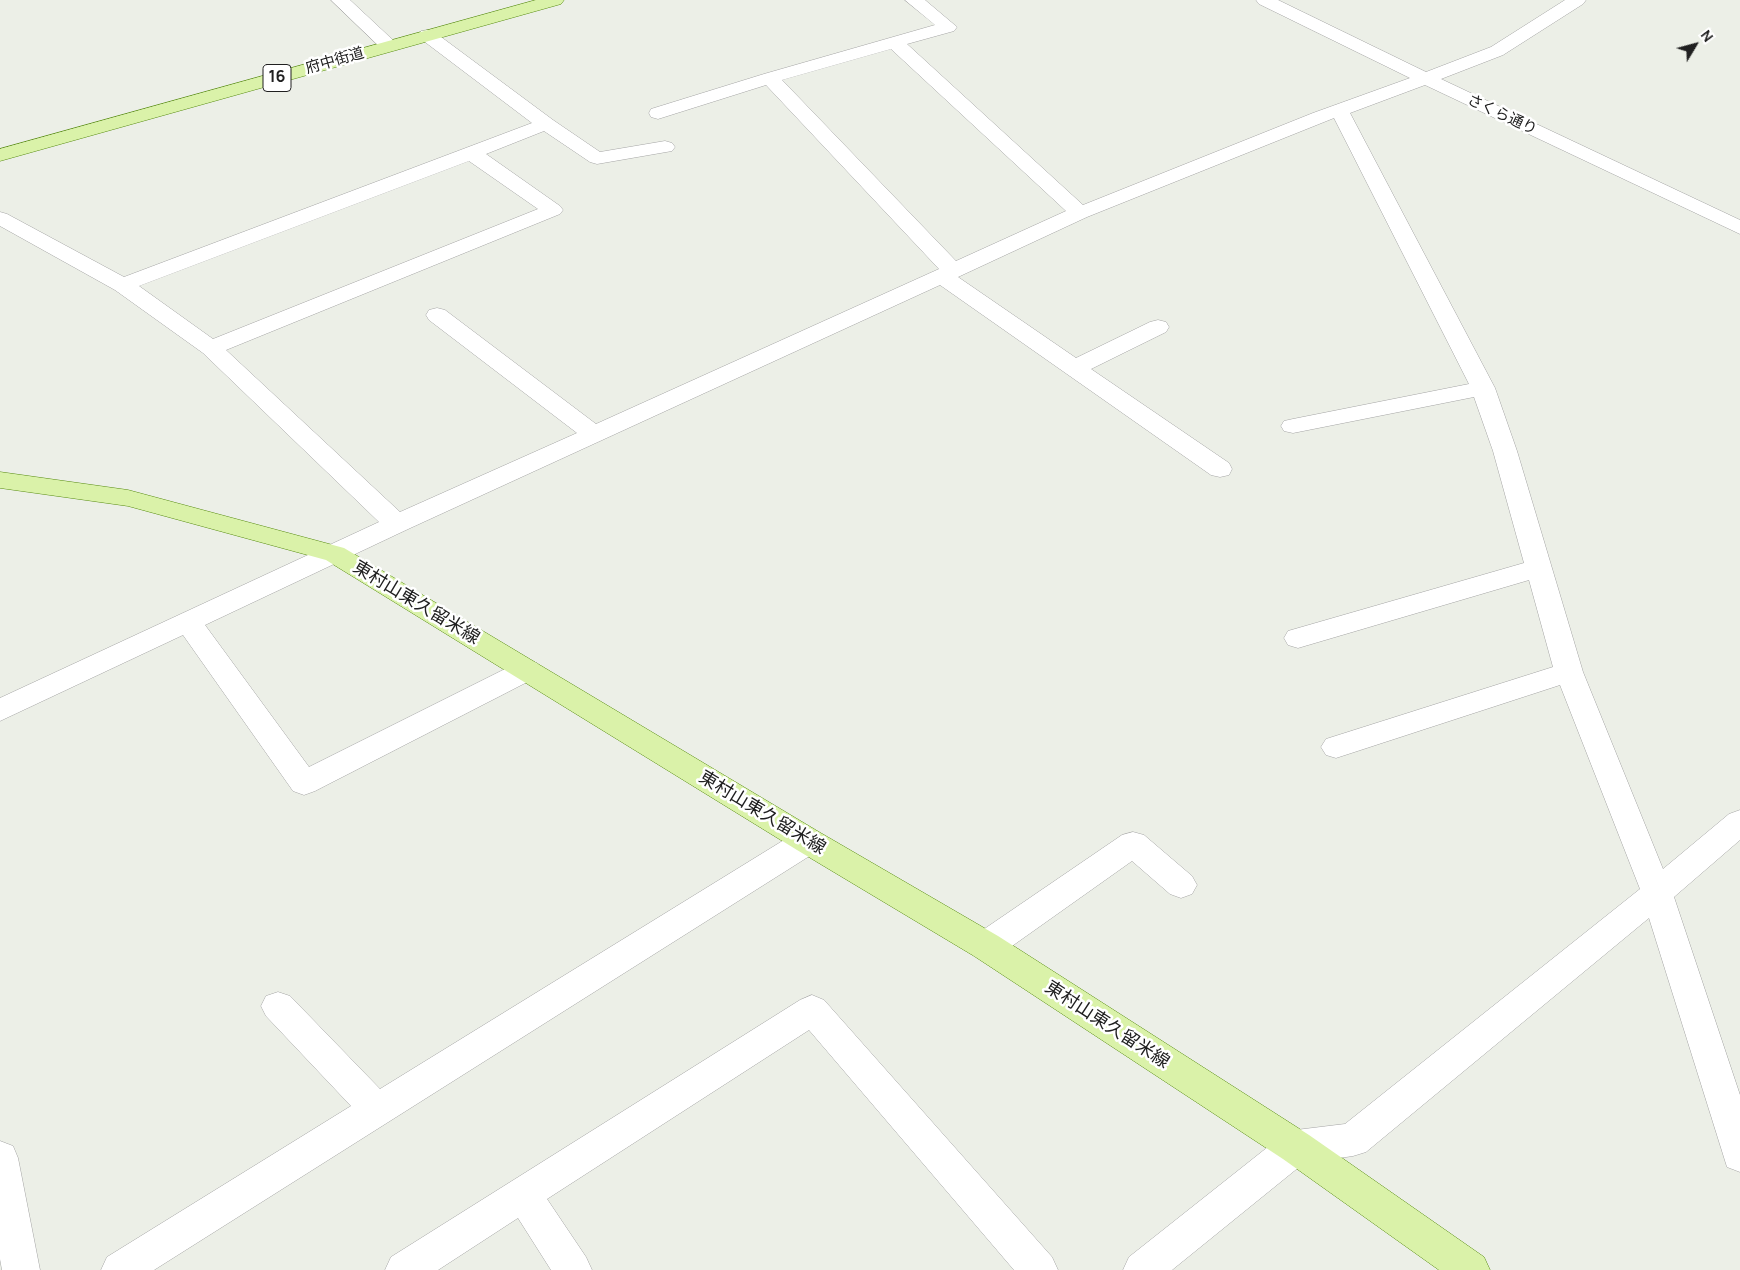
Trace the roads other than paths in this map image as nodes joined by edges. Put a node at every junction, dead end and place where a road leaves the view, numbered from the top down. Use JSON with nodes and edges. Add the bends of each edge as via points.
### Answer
{"nodes":[{"id":1,"x":340,"y":0,"type":"edge"},
{"id":2,"x":555,"y":0,"type":"edge"},
{"id":3,"x":914,"y":0,"type":"edge"},
{"id":4,"x":1265,"y":0,"type":"edge"},
{"id":5,"x":1576,"y":0,"type":"edge"},
{"id":6,"x":427,"y":35,"type":"junction"},
{"id":7,"x":895,"y":43,"type":"junction"},
{"id":8,"x":388,"y":46,"type":"junction"},
{"id":9,"x":770,"y":78,"type":"junction"},
{"id":10,"x":1425,"y":78,"type":"junction"},
{"id":11,"x":1339,"y":110,"type":"junction"},
{"id":12,"x":658,"y":113,"type":"dead end"},
{"id":13,"x":546,"y":124,"type":"junction"},
{"id":14,"x":665,"y":147,"type":"dead end"},
{"id":15,"x":471,"y":153,"type":"junction"},
{"id":16,"x":0,"y":155,"type":"edge"},
{"id":17,"x":1080,"y":213,"type":"junction"},
{"id":18,"x":0,"y":218,"type":"edge"},
{"id":19,"x":1740,"y":228,"type":"edge"},
{"id":20,"x":947,"y":273,"type":"junction"},
{"id":21,"x":124,"y":285,"type":"junction"},
{"id":22,"x":437,"y":315,"type":"dead end"},
{"id":23,"x":1158,"y":327,"type":"dead end"},
{"id":24,"x":211,"y":348,"type":"junction"},
{"id":25,"x":1075,"y":368,"type":"junction"},
{"id":26,"x":1483,"y":388,"type":"junction"},
{"id":27,"x":1293,"y":426,"type":"dead end"},
{"id":28,"x":594,"y":434,"type":"junction"},
{"id":29,"x":1220,"y":469,"type":"dead end"},
{"id":30,"x":0,"y":480,"type":"edge"},
{"id":31,"x":397,"y":524,"type":"junction"},
{"id":32,"x":335,"y":554,"type":"junction"},
{"id":33,"x":1538,"y":568,"type":"junction"},
{"id":34,"x":189,"y":623,"type":"junction"},
{"id":35,"x":1298,"y":638,"type":"dead end"},
{"id":36,"x":527,"y":670,"type":"junction"},
{"id":37,"x":1569,"y":672,"type":"junction"},
{"id":38,"x":0,"y":710,"type":"edge"},
{"id":39,"x":1336,"y":747,"type":"dead end"},
{"id":40,"x":1740,"y":822,"type":"edge"},
{"id":41,"x":808,"y":841,"type":"junction"},
{"id":42,"x":1181,"y":885,"type":"dead end"},
{"id":43,"x":1656,"y":893,"type":"junction"},
{"id":44,"x":986,"y":946,"type":"junction"},
{"id":45,"x":278,"y":1006,"type":"dead end"},
{"id":46,"x":377,"y":1109,"type":"junction"},
{"id":47,"x":1296,"y":1148,"type":"junction"},
{"id":48,"x":1740,"y":1155,"type":"edge"},
{"id":49,"x":0,"y":1158,"type":"edge"},
{"id":50,"x":523,"y":1194,"type":"junction"},
{"id":51,"x":21,"y":1270,"type":"edge"},
{"id":52,"x":120,"y":1270,"type":"edge"},
{"id":53,"x":404,"y":1270,"type":"edge"},
{"id":54,"x":573,"y":1270,"type":"edge"},
{"id":55,"x":1039,"y":1270,"type":"edge"},
{"id":56,"x":1142,"y":1270,"type":"edge"},
{"id":57,"x":1471,"y":1270,"type":"edge"}],
"edges":[{"from":1,"to":8,"type":"street"},
{"from":2,"to":6,"type":"main road","name":"府中街道","number":"16"},
{"from":3,"to":7,"type":"street","via":[[948,27]]},
{"from":4,"to":10,"type":"street","name":"さくら通り"},
{"from":5,"to":10,"type":"street","via":[[1497,50]]},
{"from":6,"to":8,"type":"main road","name":"府中街道","number":"16"},
{"from":6,"to":13,"type":"street"},
{"from":7,"to":9,"type":"street"},
{"from":7,"to":17,"type":"street"},
{"from":8,"to":16,"type":"main road","name":"府中街道","number":"16"},
{"from":9,"to":12,"type":"street"},
{"from":9,"to":20,"type":"street"},
{"from":10,"to":11,"type":"street"},
{"from":10,"to":19,"type":"street","name":"さくら通り"},
{"from":11,"to":17,"type":"street"},
{"from":11,"to":26,"type":"street"},
{"from":13,"to":14,"type":"street","via":[[597,158]]},
{"from":13,"to":15,"type":"street"},
{"from":15,"to":21,"type":"street"},
{"from":15,"to":24,"type":"street","via":[[553,210]]},
{"from":17,"to":20,"type":"street"},
{"from":18,"to":21,"type":"street"},
{"from":20,"to":25,"type":"street"},
{"from":20,"to":28,"type":"street"},
{"from":21,"to":24,"type":"street"},
{"from":22,"to":28,"type":"street"},
{"from":23,"to":25,"type":"street"},
{"from":24,"to":31,"type":"street"},
{"from":25,"to":29,"type":"street"},
{"from":26,"to":27,"type":"street"},
{"from":26,"to":33,"type":"street","via":[[1505,451]]},
{"from":28,"to":31,"type":"street"},
{"from":30,"to":32,"type":"main road","name":"東村山東久留米線","via":[[128,498]]},
{"from":31,"to":32,"type":"street"},
{"from":32,"to":34,"type":"street"},
{"from":32,"to":36,"type":"main road","name":"東村山東久留米線"},
{"from":33,"to":35,"type":"street"},
{"from":33,"to":37,"type":"street"},
{"from":34,"to":36,"type":"street","via":[[304,783]]},
{"from":34,"to":38,"type":"street"},
{"from":36,"to":41,"type":"main road","name":"東村山東久留米線"},
{"from":37,"to":39,"type":"street"},
{"from":37,"to":43,"type":"street"},
{"from":40,"to":43,"type":"street"},
{"from":41,"to":44,"type":"main road","name":"東村山東久留米線"},
{"from":41,"to":46,"type":"street"},
{"from":42,"to":44,"type":"street","via":[[1133,844]]},
{"from":43,"to":47,"type":"street","via":[[1353,1140]]},
{"from":43,"to":48,"type":"street"},
{"from":44,"to":47,"type":"main road","name":"東村山東久留米線"},
{"from":45,"to":46,"type":"street"},
{"from":46,"to":52,"type":"street"},
{"from":47,"to":56,"type":"street"},
{"from":47,"to":57,"type":"main road","name":"東村山東久留米線"},
{"from":49,"to":51,"type":"street"},
{"from":50,"to":53,"type":"street"},
{"from":50,"to":54,"type":"street"},
{"from":50,"to":55,"type":"street","via":[[812,1010]]}]}
